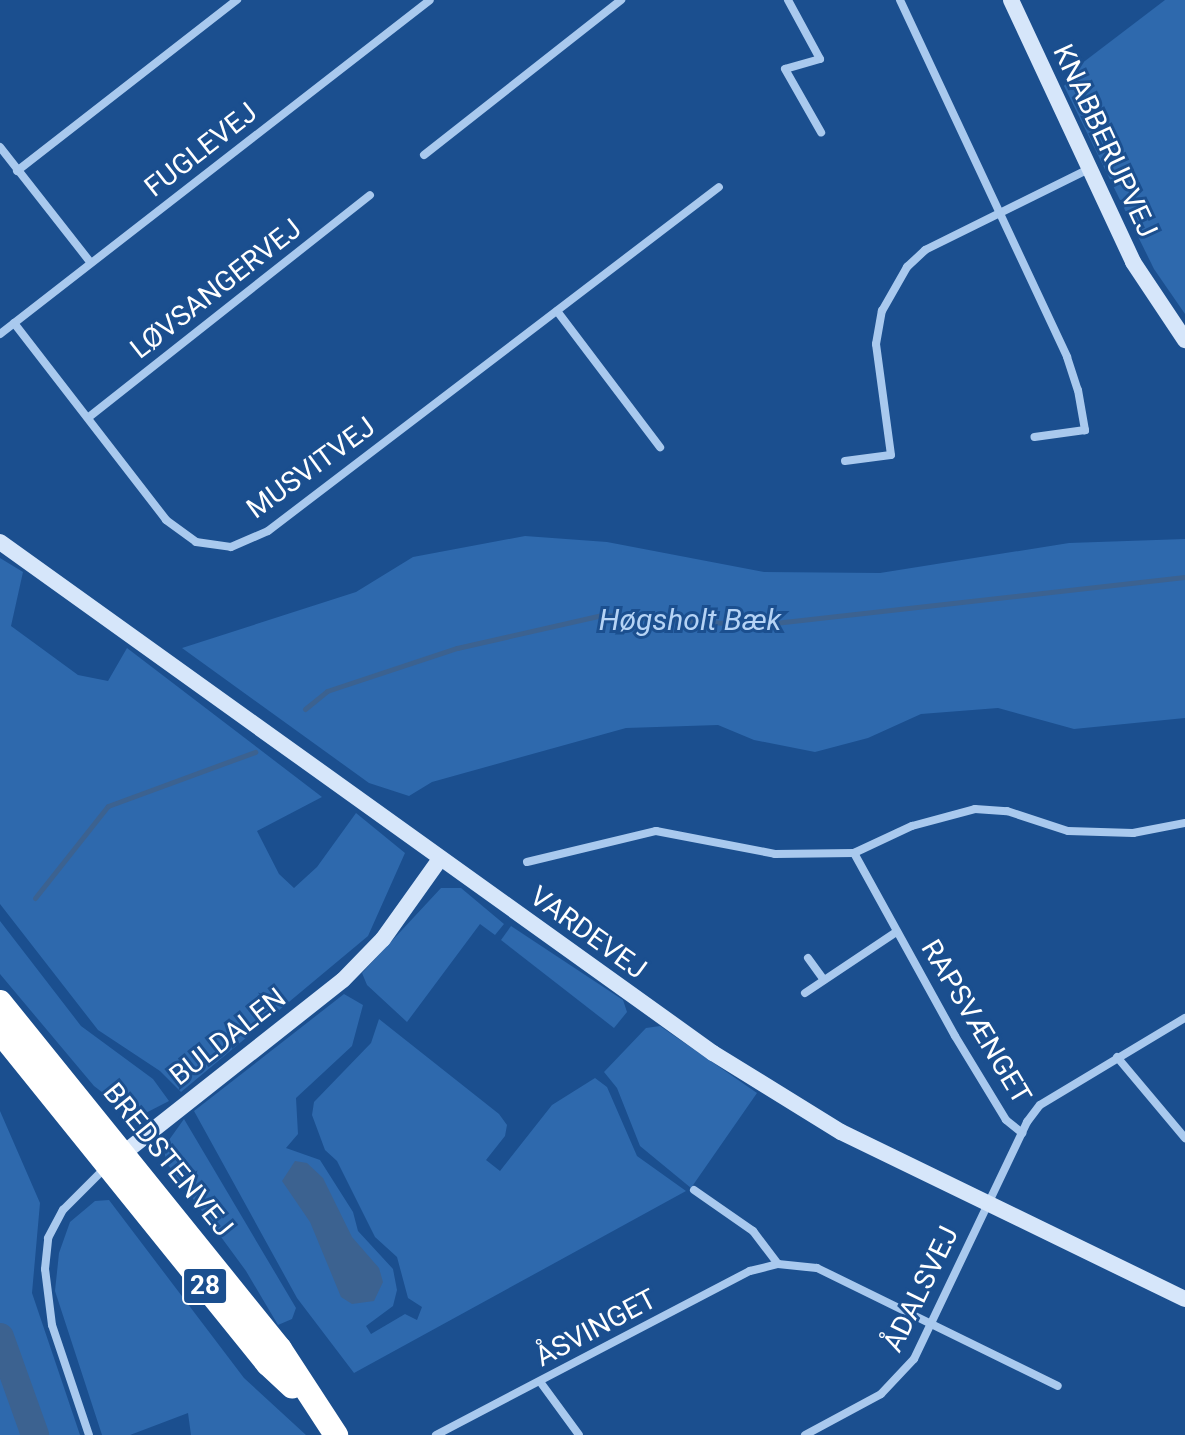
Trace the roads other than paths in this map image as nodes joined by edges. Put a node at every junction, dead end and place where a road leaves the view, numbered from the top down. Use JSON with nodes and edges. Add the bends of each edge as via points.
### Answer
{"nodes":[{"id":1,"x":237,"y":0,"type":"edge"},
{"id":2,"x":430,"y":0,"type":"edge"},
{"id":3,"x":621,"y":0,"type":"edge"},
{"id":4,"x":788,"y":0,"type":"edge"},
{"id":5,"x":900,"y":0,"type":"edge"},
{"id":6,"x":1011,"y":0,"type":"edge"},
{"id":7,"x":821,"y":132,"type":"dead end"},
{"id":8,"x":0,"y":147,"type":"edge"},
{"id":9,"x":424,"y":155,"type":"dead end"},
{"id":10,"x":1089,"y":169,"type":"junction"},
{"id":11,"x":17,"y":171,"type":"junction"},
{"id":12,"x":719,"y":187,"type":"dead end"},
{"id":13,"x":370,"y":195,"type":"dead end"},
{"id":14,"x":1001,"y":213,"type":"junction"},
{"id":15,"x":91,"y":263,"type":"junction"},
{"id":16,"x":557,"y":311,"type":"junction"},
{"id":17,"x":14,"y":323,"type":"junction"},
{"id":18,"x":0,"y":334,"type":"edge"},
{"id":19,"x":1185,"y":340,"type":"edge"},
{"id":20,"x":89,"y":417,"type":"junction"},
{"id":21,"x":1034,"y":437,"type":"dead end"},
{"id":22,"x":660,"y":447,"type":"dead end"},
{"id":23,"x":845,"y":461,"type":"dead end"},
{"id":24,"x":0,"y":542,"type":"edge"},
{"id":25,"x":1185,"y":823,"type":"edge"},
{"id":26,"x":854,"y":853,"type":"junction"},
{"id":27,"x":440,"y":859,"type":"junction"},
{"id":28,"x":527,"y":862,"type":"dead end"},
{"id":29,"x":896,"y":932,"type":"junction"},
{"id":30,"x":808,"y":958,"type":"dead end"},
{"id":31,"x":824,"y":980,"type":"junction"},
{"id":32,"x":805,"y":993,"type":"dead end"},
{"id":33,"x":0,"y":1002,"type":"edge"},
{"id":34,"x":1185,"y":1018,"type":"edge"},
{"id":35,"x":0,"y":1032,"type":"edge"},
{"id":36,"x":1117,"y":1057,"type":"junction"},
{"id":37,"x":1022,"y":1133,"type":"junction"},
{"id":38,"x":1185,"y":1138,"type":"edge"},
{"id":39,"x":116,"y":1159,"type":"junction"},
{"id":40,"x":694,"y":1190,"type":"dead end"},
{"id":41,"x":987,"y":1205,"type":"junction"},
{"id":42,"x":778,"y":1264,"type":"junction"},
{"id":43,"x":1185,"y":1299,"type":"edge"},
{"id":44,"x":933,"y":1324,"type":"junction"},
{"id":45,"x":541,"y":1383,"type":"junction"},
{"id":46,"x":1058,"y":1386,"type":"dead end"},
{"id":47,"x":89,"y":1435,"type":"edge"},
{"id":48,"x":336,"y":1435,"type":"edge"},
{"id":49,"x":436,"y":1435,"type":"edge"},
{"id":50,"x":579,"y":1435,"type":"edge"},
{"id":51,"x":805,"y":1435,"type":"edge"}],
"edges":[{"from":1,"to":11,"type":"street"},
{"from":2,"to":15,"type":"street","name":"FUGLEVEJ"},
{"from":3,"to":9,"type":"street"},
{"from":4,"to":7,"type":"street","via":[[820,59],[785,69]]},
{"from":5,"to":14,"type":"street"},
{"from":6,"to":10,"type":"street","name":"KNABBERUPVEJ"},
{"from":8,"to":11,"type":"street"},
{"from":10,"to":14,"type":"street"},
{"from":10,"to":19,"type":"street","name":"KNABBERUPVEJ","via":[[1133,262]]},
{"from":11,"to":15,"type":"street"},
{"from":12,"to":16,"type":"street","name":"MUSVITVEJ"},
{"from":13,"to":20,"type":"street","name":"LØVSANGERVEJ"},
{"from":14,"to":21,"type":"street","via":[[1067,357],[1085,430]]},
{"from":14,"to":23,"type":"street","via":[[925,250],[893,286],[876,344],[891,455]]},
{"from":15,"to":17,"type":"street","name":"FUGLEVEJ"},
{"from":16,"to":20,"type":"street","name":"MUSVITVEJ","via":[[244,544],[217,547],[182,534]]},
{"from":16,"to":22,"type":"street"},
{"from":17,"to":18,"type":"street","name":"FUGLEVEJ"},
{"from":17,"to":20,"type":"street","name":"MUSVITVEJ"},
{"from":24,"to":27,"type":"street","name":"VARDEVEJ"},
{"from":25,"to":26,"type":"street","via":[[1133,833],[1068,831],[1007,811],[975,809],[912,826]]},
{"from":26,"to":28,"type":"street","via":[[775,854],[656,831]]},
{"from":26,"to":29,"type":"street","name":"RAPSVÆNGET"},
{"from":27,"to":39,"type":"street","name":"BULDALEN","via":[[383,939],[343,980]]},
{"from":27,"to":41,"type":"street","name":"VARDEVEJ","via":[[750,1077],[841,1132]]},
{"from":29,"to":31,"type":"street","name":"RAPSVÆNGET"},
{"from":29,"to":37,"type":"street","name":"RAPSVÆNGET","via":[[1006,1120]]},
{"from":30,"to":31,"type":"street"},
{"from":31,"to":32,"type":"street","name":"RAPSVÆNGET"},
{"from":33,"to":39,"type":"highway","name":"BREDSTENVEJ","number":"28"},
{"from":34,"to":36,"type":"street","name":"ÅDALSVEJ"},
{"from":35,"to":39,"type":"highway","name":"BREDSTENVEJ","number":"28"},
{"from":36,"to":37,"type":"street","name":"ÅDALSVEJ","via":[[1040,1105]]},
{"from":36,"to":38,"type":"street"},
{"from":37,"to":41,"type":"street","name":"ÅDALSVEJ"},
{"from":39,"to":47,"type":"street","name":"BULDALEN","via":[[63,1210],[48,1238],[45,1269],[52,1325]]},
{"from":39,"to":48,"type":"highway","name":"BREDSTENVEJ","number":"28","via":[[280,1349],[309,1401]]},
{"from":40,"to":42,"type":"street","via":[[753,1231]]},
{"from":41,"to":43,"type":"street","name":"VARDEVEJ"},
{"from":41,"to":44,"type":"street","name":"ÅDALSVEJ"},
{"from":42,"to":44,"type":"street","name":"ÅSVINGET","via":[[817,1268]]},
{"from":42,"to":45,"type":"street","name":"ÅSVINGET","via":[[750,1271]]},
{"from":44,"to":46,"type":"street","name":"ÅSVINGET"},
{"from":44,"to":51,"type":"street","name":"ÅDALSVEJ","via":[[898,1380]]},
{"from":45,"to":49,"type":"street","name":"ÅSVINGET"},
{"from":45,"to":50,"type":"street"}]}
